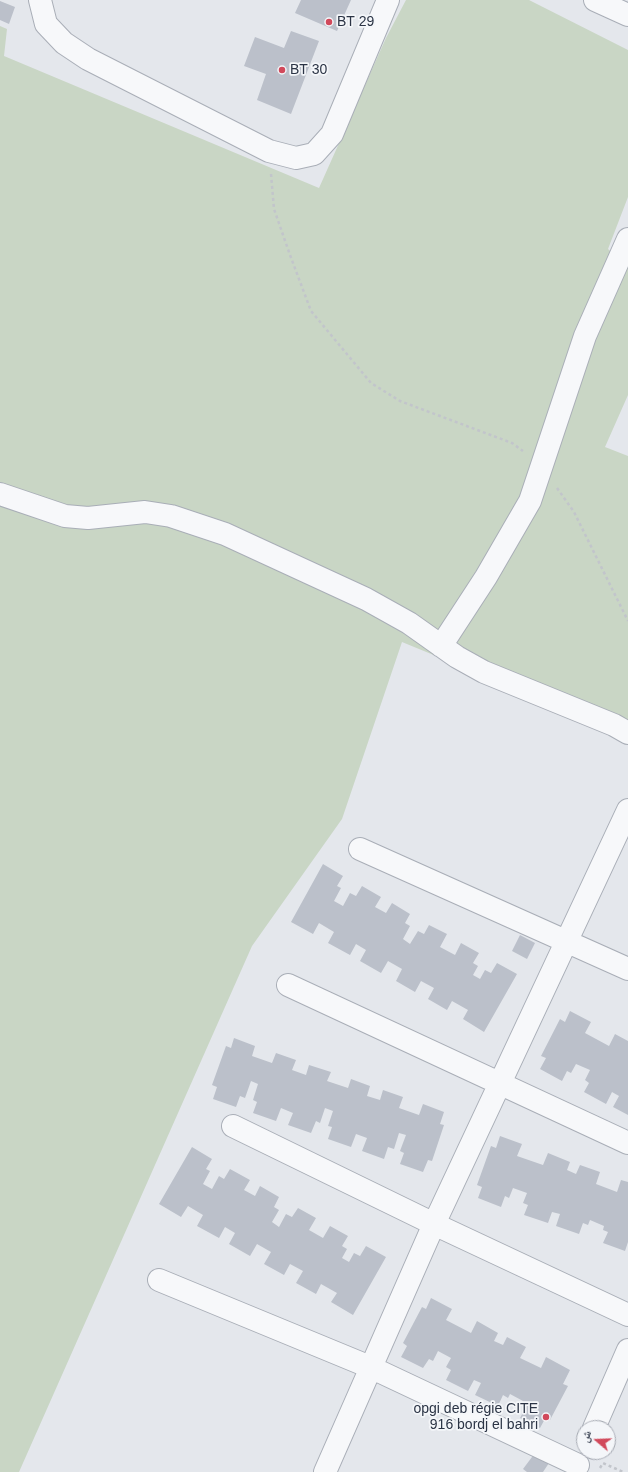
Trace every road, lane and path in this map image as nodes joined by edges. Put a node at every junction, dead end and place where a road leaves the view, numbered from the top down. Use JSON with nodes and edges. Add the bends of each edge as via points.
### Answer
{"nodes":[{"id":1,"x":40,"y":0,"type":"edge"},
{"id":2,"x":388,"y":0,"type":"edge"},
{"id":3,"x":599,"y":1,"type":"edge"},
{"id":4,"x":628,"y":15,"type":"edge"},
{"id":5,"x":269,"y":151,"type":"junction"},
{"id":6,"x":628,"y":240,"type":"edge"},
{"id":7,"x":542,"y":466,"type":"junction"},
{"id":8,"x":0,"y":494,"type":"edge"},
{"id":9,"x":628,"y":621,"type":"edge"},
{"id":10,"x":441,"y":646,"type":"junction"},
{"id":11,"x":628,"y":733,"type":"edge"},
{"id":12,"x":628,"y":810,"type":"edge"},
{"id":13,"x":360,"y":849,"type":"dead end"},
{"id":14,"x":566,"y":942,"type":"junction"},
{"id":15,"x":628,"y":969,"type":"edge"},
{"id":16,"x":288,"y":985,"type":"dead end"},
{"id":17,"x":498,"y":1084,"type":"junction"},
{"id":18,"x":233,"y":1126,"type":"dead end"},
{"id":19,"x":628,"y":1143,"type":"edge"},
{"id":20,"x":434,"y":1224,"type":"junction"},
{"id":21,"x":159,"y":1280,"type":"dead end"},
{"id":22,"x":628,"y":1315,"type":"edge"},
{"id":23,"x":628,"y":1350,"type":"edge"},
{"id":24,"x":370,"y":1367,"type":"junction"},
{"id":25,"x":597,"y":1420,"type":"edge"},
{"id":26,"x":579,"y":1463,"type":"edge"},
{"id":27,"x":603,"y":1463,"type":"dead end"},
{"id":28,"x":325,"y":1472,"type":"edge"},
{"id":29,"x":624,"y":1472,"type":"edge"}],
"edges":[{"from":1,"to":5,"type":"street","via":[[46,24],[64,43],[88,59]]},
{"from":2,"to":5,"type":"street","via":[[332,134],[314,154],[296,158]]},
{"from":3,"to":4,"type":"street"},
{"from":5,"to":7,"type":"path","via":[[274,209],[311,311],[371,383],[400,401],[512,443]]},
{"from":6,"to":7,"type":"street","via":[[585,336]]},
{"from":7,"to":9,"type":"path","via":[[574,512]]},
{"from":7,"to":10,"type":"street","via":[[530,501],[486,577]]},
{"from":8,"to":10,"type":"street","via":[[65,516],[88,518],[145,512],[171,516],[225,534],[366,599],[409,623]]},
{"from":10,"to":11,"type":"street","via":[[484,672]]},
{"from":12,"to":14,"type":"street"},
{"from":13,"to":14,"type":"street"},
{"from":14,"to":15,"type":"street"},
{"from":14,"to":17,"type":"street"},
{"from":16,"to":17,"type":"street"},
{"from":17,"to":19,"type":"street"},
{"from":17,"to":20,"type":"street"},
{"from":18,"to":20,"type":"street"},
{"from":20,"to":22,"type":"street"},
{"from":20,"to":24,"type":"street"},
{"from":21,"to":24,"type":"street"},
{"from":23,"to":25,"type":"street"},
{"from":24,"to":26,"type":"street"},
{"from":24,"to":28,"type":"street"},
{"from":27,"to":29,"type":"path"}]}
